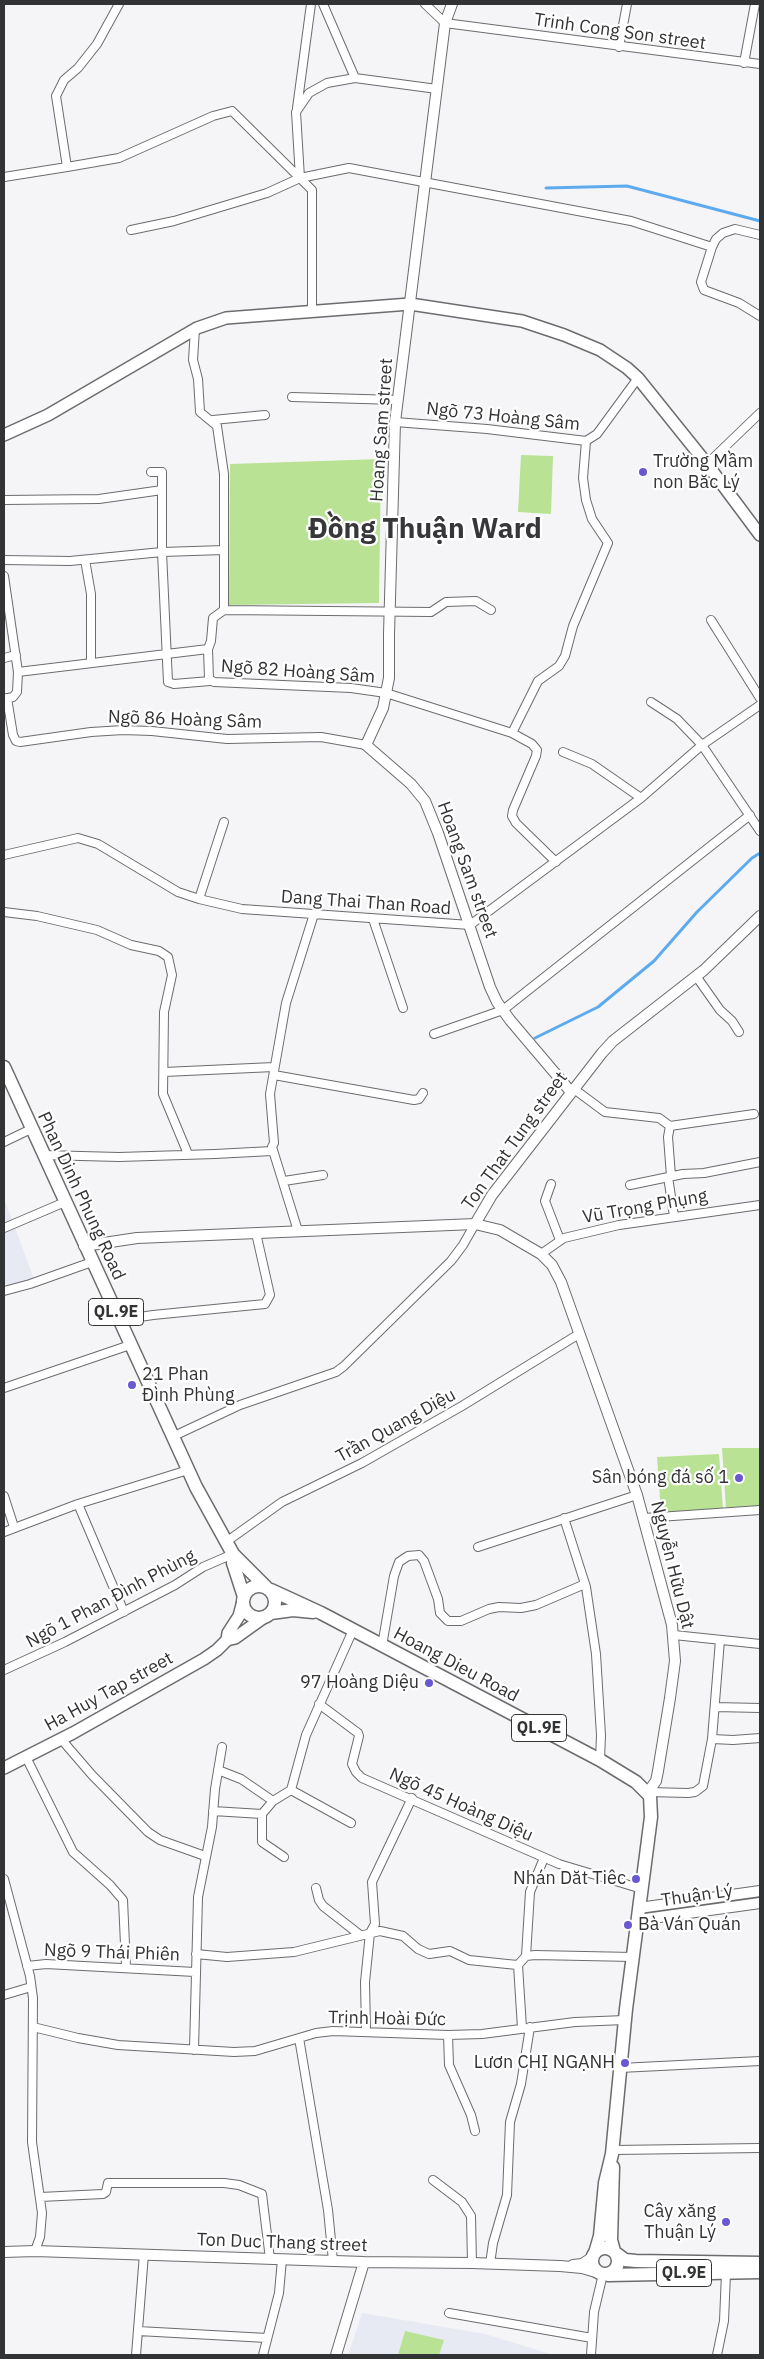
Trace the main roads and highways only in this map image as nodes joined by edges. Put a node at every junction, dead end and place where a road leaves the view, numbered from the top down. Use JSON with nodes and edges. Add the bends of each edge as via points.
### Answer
{"nodes":[{"id":1,"x":4,"y":436,"type":"edge"},
{"id":2,"x":760,"y":535,"type":"edge"},
{"id":3,"x":4,"y":1067,"type":"edge"},
{"id":4,"x":7,"y":1082,"type":"edge"},
{"id":5,"x":233,"y":1554,"type":"junction"},
{"id":6,"x":269,"y":1588,"type":"junction"},
{"id":7,"x":243,"y":1599,"type":"junction"},
{"id":8,"x":321,"y":1613,"type":"junction"},
{"id":9,"x":267,"y":1615,"type":"junction"},
{"id":10,"x":227,"y":1640,"type":"junction"},
{"id":11,"x":4,"y":1768,"type":"edge"},
{"id":12,"x":613,"y":2152,"type":"junction"},
{"id":13,"x":615,"y":2253,"type":"junction"},
{"id":14,"x":594,"y":2255,"type":"junction"},
{"id":15,"x":760,"y":2263,"type":"edge"},
{"id":16,"x":760,"y":2272,"type":"edge"},
{"id":17,"x":604,"y":2274,"type":"junction"}],
"edges":[{"from":1,"to":2,"type":"main road","via":[[48,415],[195,329],[226,318],[410,304],[522,321],[600,350],[638,378]]},
{"from":3,"to":4,"type":"main road","name":"Phan Dinh Phung Road","number":"QL.9E"},
{"from":4,"to":5,"type":"main road","name":"Phan Dinh Phung Road","number":"QL.9E","via":[[32,1129],[188,1470]]},
{"from":5,"to":6,"type":"main road","name":"Phan Dinh Phung Road","number":"QL.9E"},
{"from":5,"to":7,"type":"main road","name":"Phan Dinh Phung Road","number":"QL.9E"},
{"from":6,"to":7,"type":"main road","via":[[254,1586],[246,1591]]},
{"from":6,"to":8,"type":"main road","name":"Hoang Dieu Road","number":"QL.9E"},
{"from":6,"to":9,"type":"main road","via":[[276,1602]]},
{"from":7,"to":9,"type":"main road","via":[[248,1614],[257,1618]]},
{"from":7,"to":10,"type":"main road"},
{"from":8,"to":9,"type":"main road","name":"Hoang Dieu Road","number":"QL.9E","via":[[293,1610]]},
{"from":8,"to":12,"type":"main road","name":"Hoang Dieu Road","number":"QL.9E","via":[[600,1760],[648,1792],[652,1805],[625,2020]]},
{"from":9,"to":10,"type":"main road","via":[[235,1638]]},
{"from":10,"to":11,"type":"main road","name":"Ha Huy Tap street","via":[[204,1659]]},
{"from":12,"to":13,"type":"main road","via":[[611,2240]]},
{"from":12,"to":14,"type":"main road"},
{"from":13,"to":14,"type":"main road","via":[[606,2248]]},
{"from":13,"to":15,"type":"main road","number":"QL.9E","via":[[626,2260],[636,2261]]},
{"from":13,"to":17,"type":"main road","via":[[618,2266]]},
{"from":14,"to":17,"type":"main road","via":[[593,2266]]},
{"from":16,"to":17,"type":"main road","number":"QL.9E"}]}
